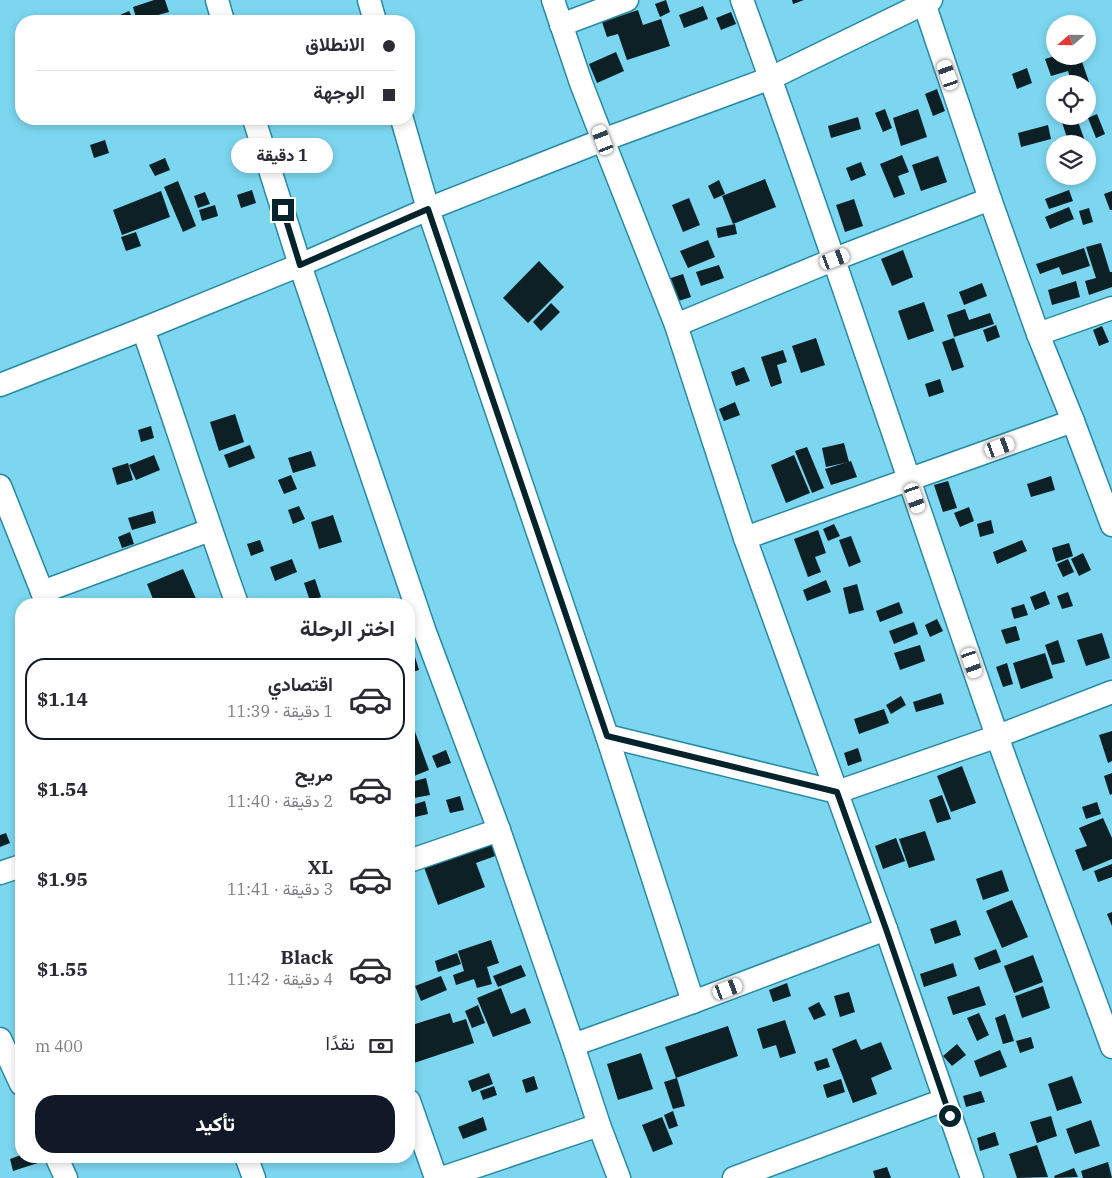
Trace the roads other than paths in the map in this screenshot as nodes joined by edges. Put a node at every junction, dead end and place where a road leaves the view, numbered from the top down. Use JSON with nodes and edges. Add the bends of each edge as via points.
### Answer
{"nodes":[{"id":1,"x":217,"y":0,"type":"edge"},
{"id":2,"x":369,"y":0,"type":"edge"},
{"id":3,"x":553,"y":0,"type":"edge"},
{"id":4,"x":627,"y":0,"type":"edge"},
{"id":5,"x":742,"y":0,"type":"edge"},
{"id":6,"x":926,"y":1,"type":"edge"},
{"id":7,"x":221,"y":15,"type":"edge"},
{"id":8,"x":373,"y":15,"type":"edge"},
{"id":9,"x":561,"y":24,"type":"junction"},
{"id":10,"x":771,"y":78,"type":"junction"},
{"id":11,"x":256,"y":125,"type":"edge"},
{"id":12,"x":404,"y":125,"type":"edge"},
{"id":13,"x":603,"y":140,"type":"junction"},
{"id":14,"x":990,"y":199,"type":"junction"},
{"id":15,"x":428,"y":209,"type":"junction"},
{"id":16,"x":835,"y":259,"type":"junction"},
{"id":17,"x":300,"y":265,"type":"junction"},
{"id":18,"x":1112,"y":308,"type":"edge"},
{"id":19,"x":676,"y":325,"type":"junction"},
{"id":20,"x":143,"y":329,"type":"junction"},
{"id":21,"x":1038,"y":334,"type":"junction"},
{"id":22,"x":0,"y":385,"type":"edge"},
{"id":23,"x":1073,"y":421,"type":"junction"},
{"id":24,"x":909,"y":479,"type":"junction"},
{"id":25,"x":0,"y":486,"type":"edge"},
{"id":26,"x":1112,"y":525,"type":"edge"},
{"id":27,"x":210,"y":530,"type":"junction"},
{"id":28,"x":745,"y":538,"type":"junction"},
{"id":29,"x":44,"y":598,"type":"edge"},
{"id":30,"x":235,"y":598,"type":"edge"},
{"id":31,"x":406,"y":598,"type":"edge"},
{"id":32,"x":417,"y":633,"type":"edge"},
{"id":33,"x":1112,"y":692,"type":"edge"},
{"id":34,"x":607,"y":736,"type":"junction"},
{"id":35,"x":998,"y":736,"type":"junction"},
{"id":36,"x":837,"y":792,"type":"junction"},
{"id":37,"x":499,"y":830,"type":"junction"},
{"id":38,"x":415,"y":859,"type":"edge"},
{"id":39,"x":15,"y":868,"type":"edge"},
{"id":40,"x":0,"y":873,"type":"edge"},
{"id":41,"x":886,"y":929,"type":"junction"},
{"id":42,"x":693,"y":1002,"type":"junction"},
{"id":43,"x":0,"y":1039,"type":"edge"},
{"id":44,"x":573,"y":1045,"type":"junction"},
{"id":45,"x":1112,"y":1047,"type":"edge"},
{"id":46,"x":15,"y":1071,"type":"edge"},
{"id":47,"x":944,"y":1100,"type":"junction"},
{"id":48,"x":415,"y":1118,"type":"edge"},
{"id":49,"x":599,"y":1125,"type":"junction"},
{"id":50,"x":59,"y":1163,"type":"edge"},
{"id":51,"x":249,"y":1163,"type":"edge"},
{"id":52,"x":66,"y":1178,"type":"edge"},
{"id":53,"x":254,"y":1178,"type":"edge"},
{"id":54,"x":436,"y":1178,"type":"edge"},
{"id":55,"x":442,"y":1178,"type":"edge"},
{"id":56,"x":619,"y":1178,"type":"edge"},
{"id":57,"x":734,"y":1178,"type":"edge"},
{"id":58,"x":972,"y":1178,"type":"edge"}],
"edges":[{"from":1,"to":7,"type":"street"},
{"from":2,"to":8,"type":"street"},
{"from":3,"to":9,"type":"street"},
{"from":4,"to":9,"type":"street"},
{"from":5,"to":10,"type":"street"},
{"from":6,"to":10,"type":"street"},
{"from":6,"to":14,"type":"street"},
{"from":9,"to":13,"type":"street"},
{"from":10,"to":13,"type":"street"},
{"from":10,"to":16,"type":"street"},
{"from":11,"to":17,"type":"street"},
{"from":12,"to":15,"type":"street"},
{"from":13,"to":15,"type":"street"},
{"from":13,"to":19,"type":"street"},
{"from":14,"to":16,"type":"street"},
{"from":14,"to":21,"type":"street"},
{"from":15,"to":17,"type":"street"},
{"from":15,"to":34,"type":"street"},
{"from":16,"to":19,"type":"street"},
{"from":16,"to":24,"type":"street"},
{"from":17,"to":20,"type":"street"},
{"from":17,"to":31,"type":"street"},
{"from":18,"to":21,"type":"street"},
{"from":19,"to":28,"type":"street"},
{"from":20,"to":22,"type":"street"},
{"from":20,"to":27,"type":"street"},
{"from":21,"to":23,"type":"street"},
{"from":23,"to":24,"type":"street"},
{"from":23,"to":26,"type":"street"},
{"from":24,"to":28,"type":"street"},
{"from":24,"to":35,"type":"street"},
{"from":25,"to":29,"type":"street"},
{"from":27,"to":29,"type":"street"},
{"from":27,"to":30,"type":"street"},
{"from":28,"to":36,"type":"street"},
{"from":32,"to":37,"type":"street"},
{"from":33,"to":35,"type":"street"},
{"from":34,"to":36,"type":"street"},
{"from":34,"to":42,"type":"street"},
{"from":35,"to":36,"type":"street"},
{"from":35,"to":45,"type":"street"},
{"from":36,"to":41,"type":"street"},
{"from":37,"to":38,"type":"street"},
{"from":37,"to":44,"type":"street"},
{"from":39,"to":40,"type":"street"},
{"from":41,"to":42,"type":"street"},
{"from":41,"to":47,"type":"street"},
{"from":42,"to":44,"type":"street"},
{"from":43,"to":46,"type":"street"},
{"from":44,"to":49,"type":"street"},
{"from":47,"to":57,"type":"street"},
{"from":47,"to":58,"type":"street"},
{"from":48,"to":54,"type":"street"},
{"from":49,"to":55,"type":"street"},
{"from":49,"to":56,"type":"street"},
{"from":50,"to":52,"type":"street"},
{"from":51,"to":53,"type":"street"}]}
